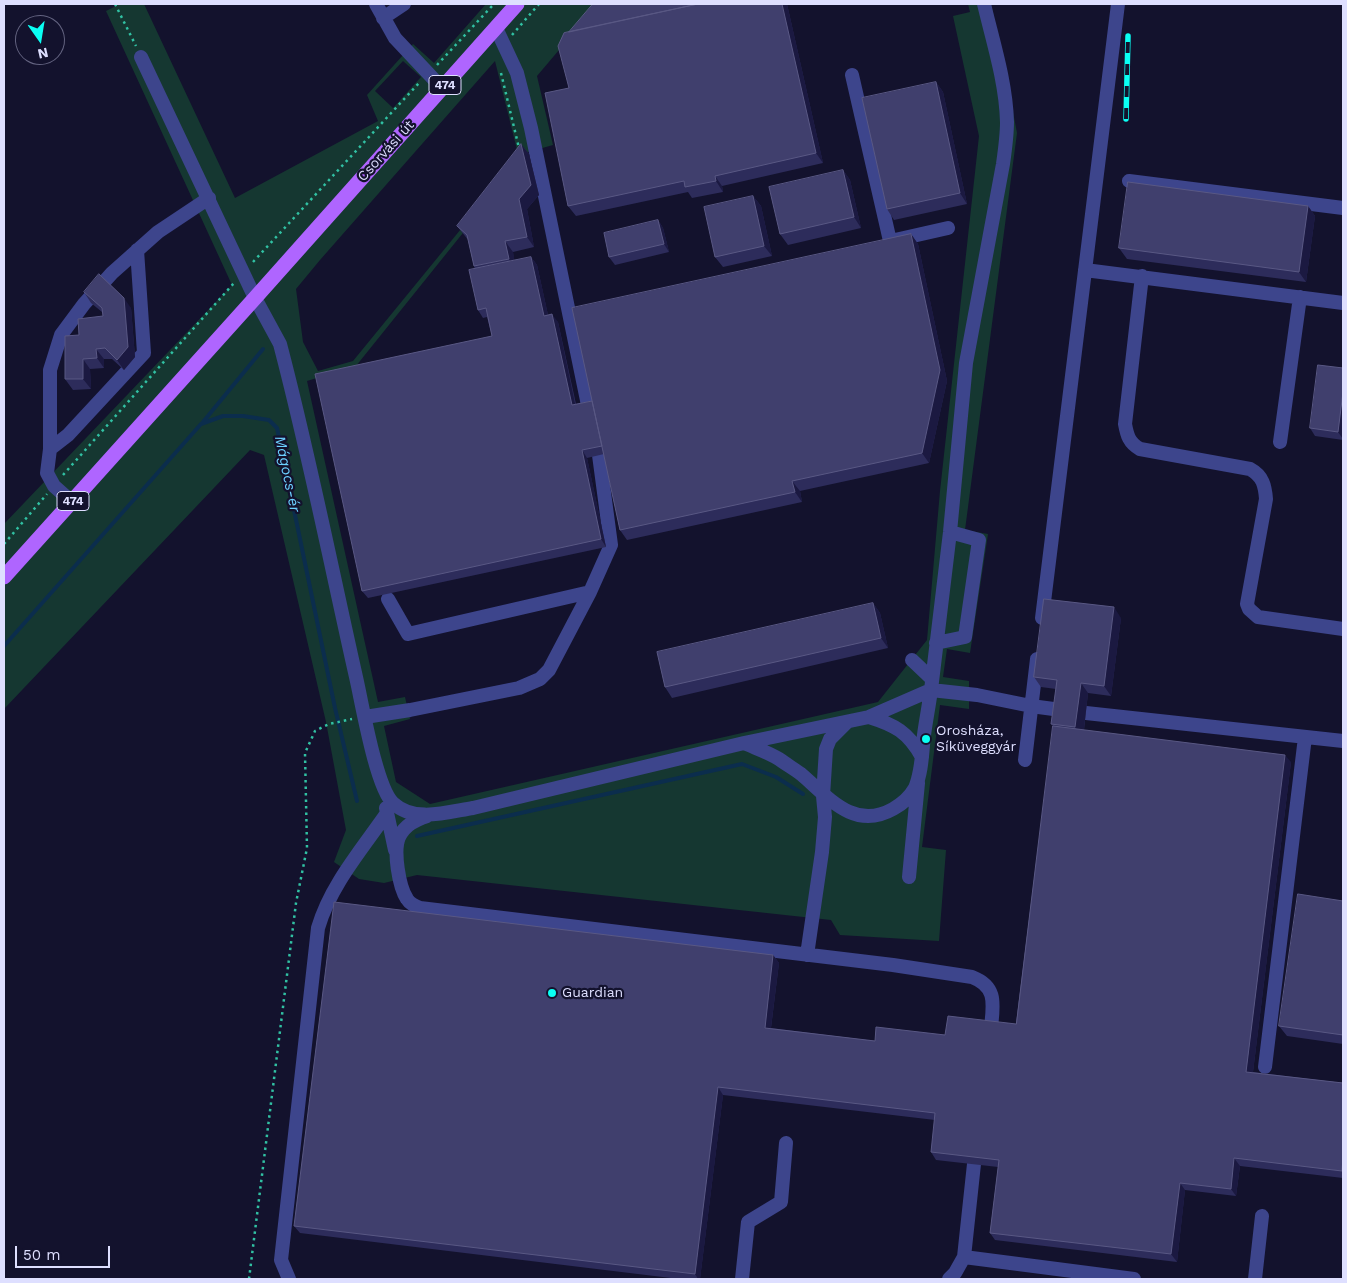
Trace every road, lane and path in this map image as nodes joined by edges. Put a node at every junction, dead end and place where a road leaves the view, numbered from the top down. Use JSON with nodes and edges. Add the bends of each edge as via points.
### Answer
{"nodes":[{"id":1,"x":116,"y":4,"type":"edge"},
{"id":2,"x":376,"y":4,"type":"edge"},
{"id":3,"x":404,"y":4,"type":"edge"},
{"id":4,"x":494,"y":4,"type":"edge"},
{"id":5,"x":517,"y":4,"type":"edge"},
{"id":6,"x":984,"y":4,"type":"edge"},
{"id":7,"x":1118,"y":4,"type":"edge"},
{"id":8,"x":384,"y":18,"type":"junction"},
{"id":9,"x":496,"y":28,"type":"junction"},
{"id":10,"x":141,"y":57,"type":"joint"},
{"id":11,"x":428,"y":74,"type":"junction"},
{"id":12,"x":852,"y":76,"type":"dead end"},
{"id":13,"x":442,"y":88,"type":"junction"},
{"id":14,"x":1129,"y":181,"type":"edge"},
{"id":15,"x":209,"y":198,"type":"junction"},
{"id":16,"x":1343,"y":208,"type":"edge"},
{"id":17,"x":948,"y":228,"type":"dead end"},
{"id":18,"x":137,"y":250,"type":"junction"},
{"id":19,"x":1086,"y":270,"type":"junction"},
{"id":20,"x":243,"y":272,"type":"junction"},
{"id":21,"x":1142,"y":276,"type":"junction"},
{"id":22,"x":1300,"y":297,"type":"junction"},
{"id":23,"x":255,"y":298,"type":"junction"},
{"id":24,"x":1343,"y":303,"type":"edge"},
{"id":25,"x":589,"y":410,"type":"edge"},
{"id":26,"x":1280,"y":442,"type":"dead end"},
{"id":27,"x":50,"y":449,"type":"junction"},
{"id":28,"x":599,"y":455,"type":"edge"},
{"id":29,"x":54,"y":486,"type":"junction"},
{"id":30,"x":72,"y":502,"type":"junction"},
{"id":31,"x":950,"y":532,"type":"junction"},
{"id":32,"x":4,"y":544,"type":"edge"},
{"id":33,"x":4,"y":577,"type":"edge"},
{"id":34,"x":590,"y":592,"type":"junction"},
{"id":35,"x":388,"y":599,"type":"dead end"},
{"id":36,"x":1041,"y":627,"type":"edge"},
{"id":37,"x":1343,"y":629,"type":"edge"},
{"id":38,"x":936,"y":643,"type":"junction"},
{"id":39,"x":1039,"y":646,"type":"edge"},
{"id":40,"x":912,"y":660,"type":"dead end"},
{"id":41,"x":931,"y":684,"type":"junction"},
{"id":42,"x":1031,"y":706,"type":"junction"},
{"id":43,"x":1062,"y":710,"type":"edge"},
{"id":44,"x":1086,"y":713,"type":"dead end"},
{"id":45,"x":365,"y":717,"type":"junction"},
{"id":46,"x":869,"y":717,"type":"junction"},
{"id":47,"x":345,"y":721,"type":"dead end"},
{"id":48,"x":848,"y":722,"type":"junction"},
{"id":49,"x":1305,"y":737,"type":"junction"},
{"id":50,"x":1343,"y":741,"type":"edge"},
{"id":51,"x":744,"y":743,"type":"junction"},
{"id":52,"x":922,"y":756,"type":"junction"},
{"id":53,"x":1025,"y":760,"type":"dead end"},
{"id":54,"x":919,"y":774,"type":"junction"},
{"id":55,"x":379,"y":775,"type":"junction"},
{"id":56,"x":823,"y":796,"type":"junction"},
{"id":57,"x":387,"y":813,"type":"junction"},
{"id":58,"x":430,"y":815,"type":"junction"},
{"id":59,"x":397,"y":860,"type":"junction"},
{"id":60,"x":909,"y":877,"type":"dead end"},
{"id":61,"x":807,"y":955,"type":"junction"},
{"id":62,"x":991,"y":1028,"type":"edge"},
{"id":63,"x":1265,"y":1067,"type":"dead end"},
{"id":64,"x":786,"y":1144,"type":"dead end"},
{"id":65,"x":974,"y":1164,"type":"edge"},
{"id":66,"x":1262,"y":1216,"type":"dead end"},
{"id":67,"x":964,"y":1257,"type":"junction"},
{"id":68,"x":249,"y":1279,"type":"edge"},
{"id":69,"x":289,"y":1279,"type":"edge"},
{"id":70,"x":742,"y":1279,"type":"edge"},
{"id":71,"x":949,"y":1279,"type":"edge"},
{"id":72,"x":1134,"y":1279,"type":"edge"},
{"id":73,"x":1255,"y":1279,"type":"edge"}],
"edges":[{"from":1,"to":10,"type":"path"},
{"from":2,"to":8,"type":"street"},
{"from":3,"to":8,"type":"street"},
{"from":4,"to":11,"type":"path"},
{"from":5,"to":9,"type":"main road","name":"Csorvási út","number":"474"},
{"from":6,"to":31,"type":"street","via":[[1002,82],[1007,140],[966,363]]},
{"from":7,"to":19,"type":"street"},
{"from":8,"to":11,"type":"street","via":[[395,38]]},
{"from":9,"to":13,"type":"main road","name":"Csorvási út","number":"474"},
{"from":9,"to":25,"type":"street","via":[[517,73],[536,149],[574,310]]},
{"from":10,"to":15,"type":"street"},
{"from":11,"to":13,"type":"street"},
{"from":11,"to":20,"type":"path"},
{"from":12,"to":17,"type":"street","via":[[885,242]]},
{"from":13,"to":23,"type":"main road","name":"Csorvási út","number":"474"},
{"from":14,"to":16,"type":"street"},
{"from":15,"to":18,"type":"street"},
{"from":15,"to":20,"type":"street"},
{"from":18,"to":27,"type":"street","via":[[112,272],[61,335],[50,370]]},
{"from":18,"to":27,"type":"street","via":[[144,353],[68,436]]},
{"from":19,"to":21,"type":"street"},
{"from":19,"to":36,"type":"street"},
{"from":20,"to":23,"type":"street"},
{"from":20,"to":29,"type":"path"},
{"from":21,"to":22,"type":"street"},
{"from":21,"to":37,"type":"street","via":[[1125,424],[1129,439],[1140,448],[1256,472],[1265,488],[1266,499],[1248,610],[1258,617]]},
{"from":22,"to":24,"type":"street"},
{"from":22,"to":26,"type":"street"},
{"from":23,"to":30,"type":"main road","number":"474"},
{"from":23,"to":45,"type":"street","via":[[280,344],[287,370]]},
{"from":27,"to":29,"type":"street","via":[[47,472]]},
{"from":28,"to":34,"type":"street","via":[[611,545]]},
{"from":29,"to":30,"type":"street"},
{"from":29,"to":32,"type":"path"},
{"from":30,"to":33,"type":"main road","number":"474"},
{"from":31,"to":38,"type":"street"},
{"from":31,"to":38,"type":"street","via":[[979,540],[965,637]]},
{"from":34,"to":35,"type":"street","via":[[408,634]]},
{"from":34,"to":45,"type":"street","via":[[549,670],[540,679],[520,688]]},
{"from":38,"to":41,"type":"street"},
{"from":39,"to":42,"type":"street"},
{"from":40,"to":41,"type":"street"},
{"from":41,"to":42,"type":"street"},
{"from":41,"to":46,"type":"street"},
{"from":41,"to":52,"type":"street"},
{"from":42,"to":43,"type":"street"},
{"from":42,"to":53,"type":"street"},
{"from":44,"to":49,"type":"street"},
{"from":45,"to":55,"type":"street"},
{"from":46,"to":48,"type":"street"},
{"from":46,"to":52,"type":"street","via":[[895,726],[915,744]]},
{"from":47,"to":68,"type":"path","via":[[315,731],[305,753],[307,848],[296,903]]},
{"from":48,"to":51,"type":"street"},
{"from":48,"to":56,"type":"street","via":[[830,739],[826,749]]},
{"from":49,"to":50,"type":"street"},
{"from":49,"to":63,"type":"street"},
{"from":51,"to":56,"type":"street","via":[[777,757]]},
{"from":51,"to":58,"type":"street","via":[[473,808]]},
{"from":52,"to":54,"type":"street"},
{"from":54,"to":56,"type":"street","via":[[908,798],[880,814],[859,816]]},
{"from":54,"to":60,"type":"street"},
{"from":55,"to":57,"type":"street"},
{"from":55,"to":58,"type":"street","via":[[384,792],[394,804],[411,813]]},
{"from":56,"to":61,"type":"street","via":[[822,852]]},
{"from":57,"to":59,"type":"street"},
{"from":57,"to":69,"type":"street","via":[[326,906],[318,928],[280,1260]]},
{"from":58,"to":59,"type":"street","via":[[412,822],[402,832],[397,845]]},
{"from":59,"to":61,"type":"street","via":[[406,898],[420,908]]},
{"from":61,"to":62,"type":"street","via":[[972,976],[982,981],[994,1000]]},
{"from":64,"to":70,"type":"street","via":[[781,1202],[748,1222]]},
{"from":65,"to":67,"type":"street"},
{"from":66,"to":73,"type":"street"},
{"from":67,"to":71,"type":"street"},
{"from":67,"to":72,"type":"street"}]}
